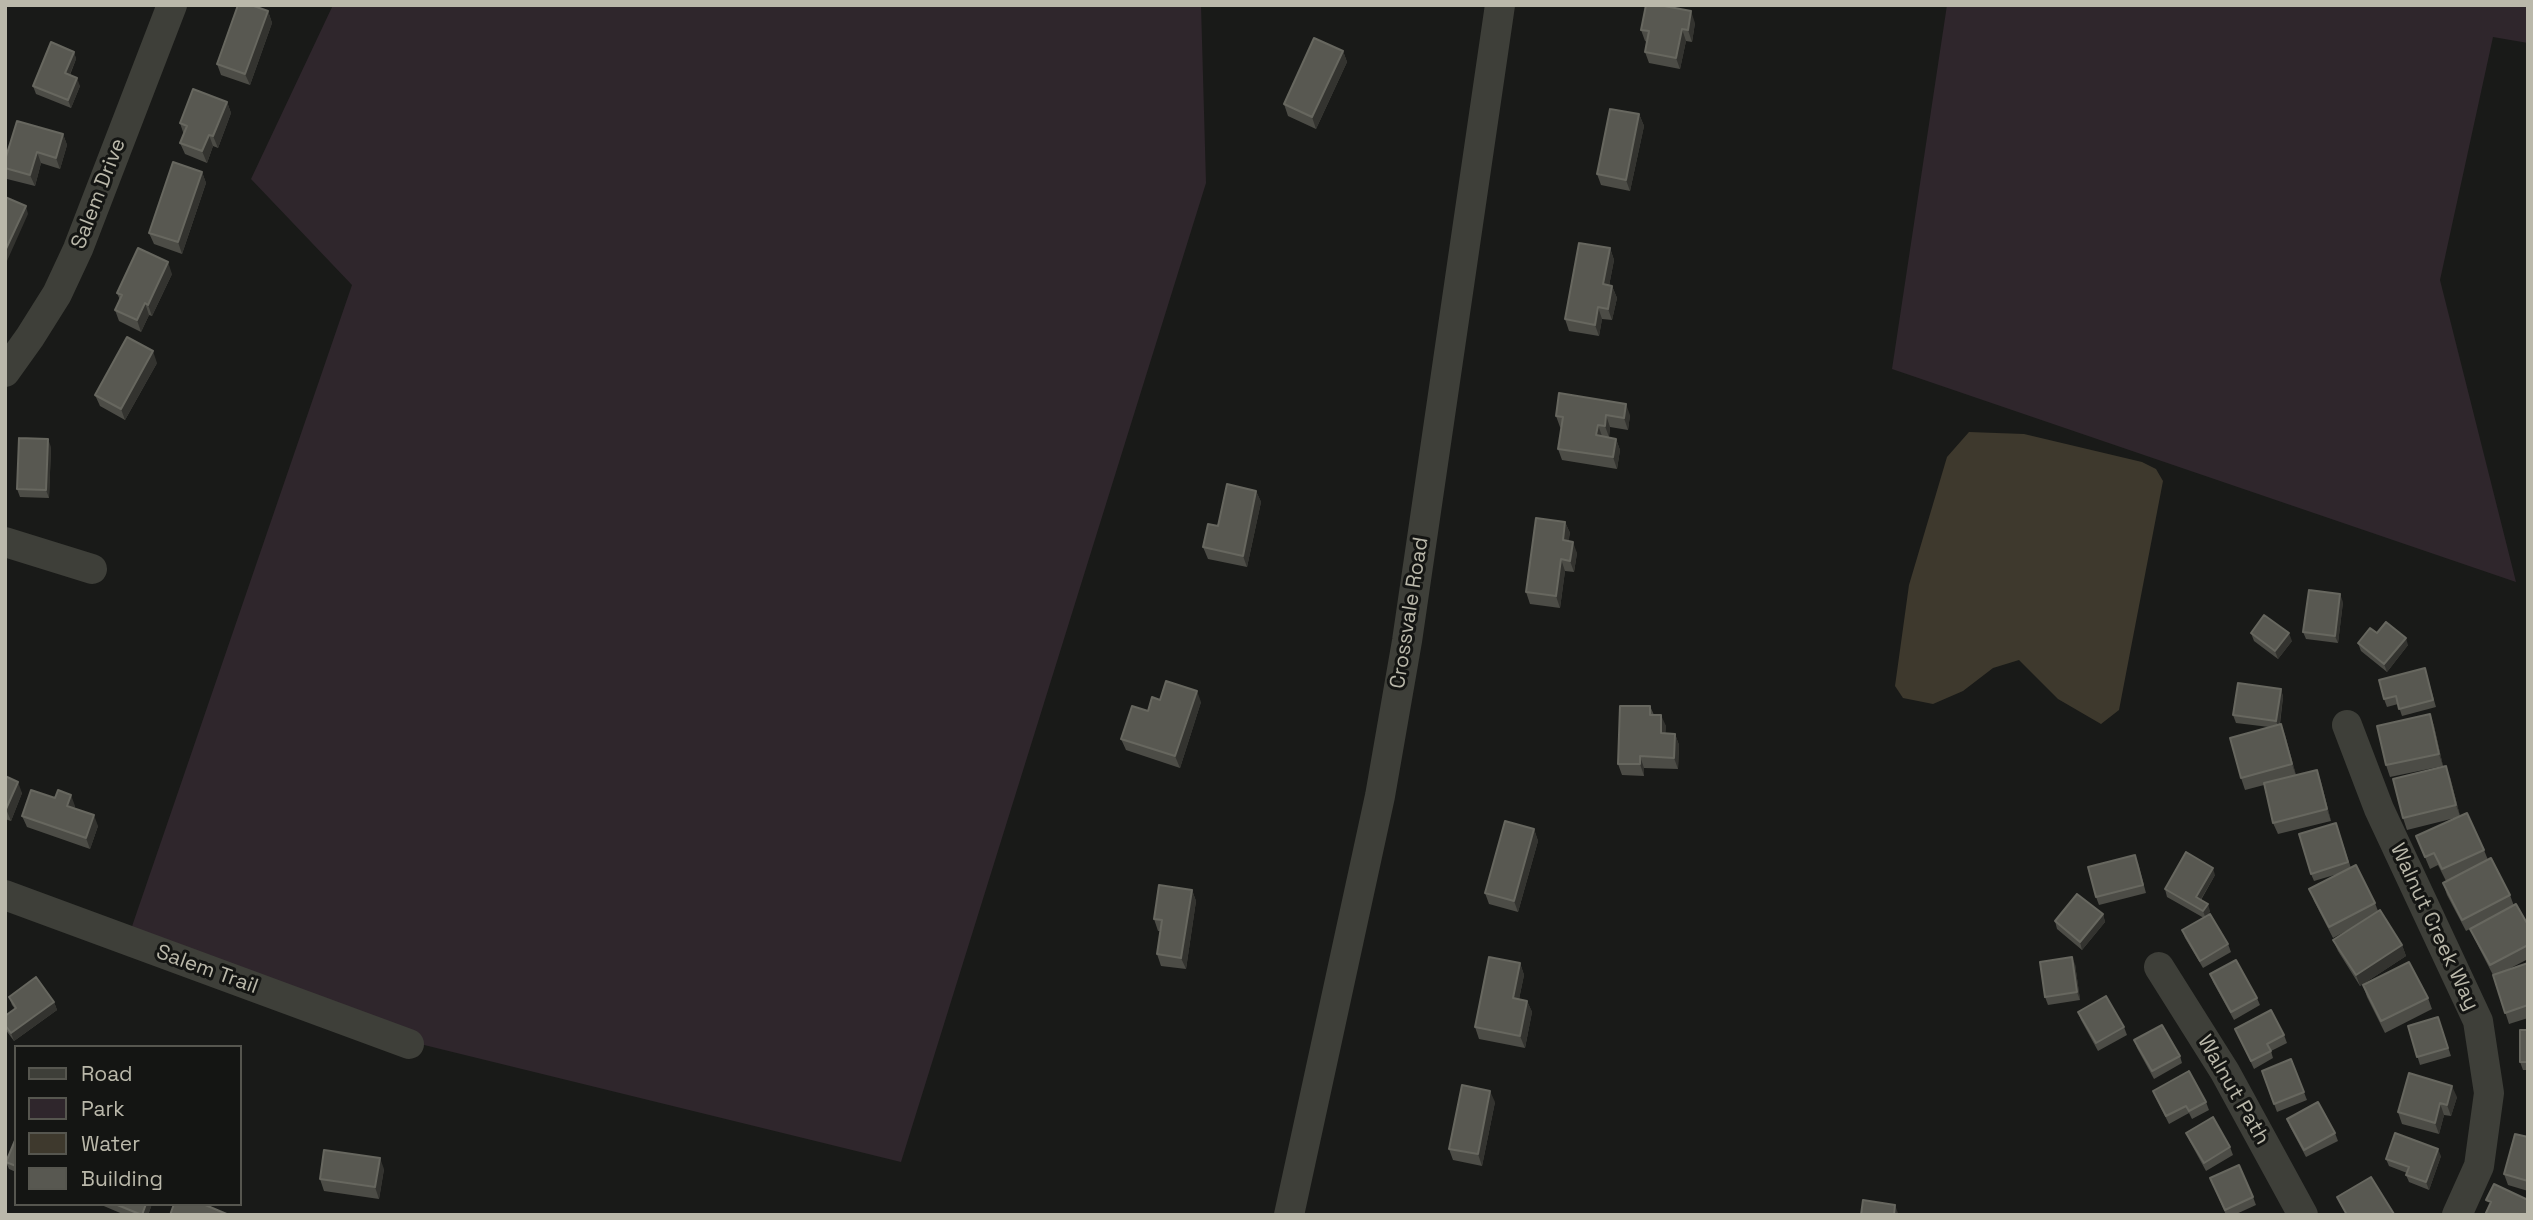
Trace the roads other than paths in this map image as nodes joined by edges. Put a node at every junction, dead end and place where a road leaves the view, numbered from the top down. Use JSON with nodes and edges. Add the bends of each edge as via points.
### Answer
{"nodes":[{"id":1,"x":172,"y":5,"type":"edge"},
{"id":2,"x":1500,"y":5,"type":"edge"},
{"id":3,"x":5,"y":372,"type":"edge"},
{"id":4,"x":5,"y":541,"type":"edge"},
{"id":5,"x":93,"y":569,"type":"dead end"},
{"id":6,"x":2347,"y":725,"type":"dead end"},
{"id":7,"x":5,"y":895,"type":"edge"},
{"id":8,"x":2159,"y":967,"type":"dead end"},
{"id":9,"x":409,"y":1044,"type":"dead end"},
{"id":10,"x":1289,"y":1215,"type":"edge"},
{"id":11,"x":2303,"y":1215,"type":"edge"},
{"id":12,"x":2457,"y":1215,"type":"edge"}],
"edges":[{"from":1,"to":3,"type":"street","name":"Salem Drive","via":[[78,249],[57,294]]},
{"from":2,"to":10,"type":"street","name":"Crossvale Road","via":[[1380,796]]},
{"from":4,"to":5,"type":"street"},
{"from":6,"to":12,"type":"street","name":"Walnut Creek Way","via":[[2379,809],[2479,1021],[2489,1093],[2479,1166]]},
{"from":7,"to":9,"type":"street","name":"Salem Trail"},
{"from":8,"to":11,"type":"street","name":"Walnut Path","via":[[2225,1072]]}]}
